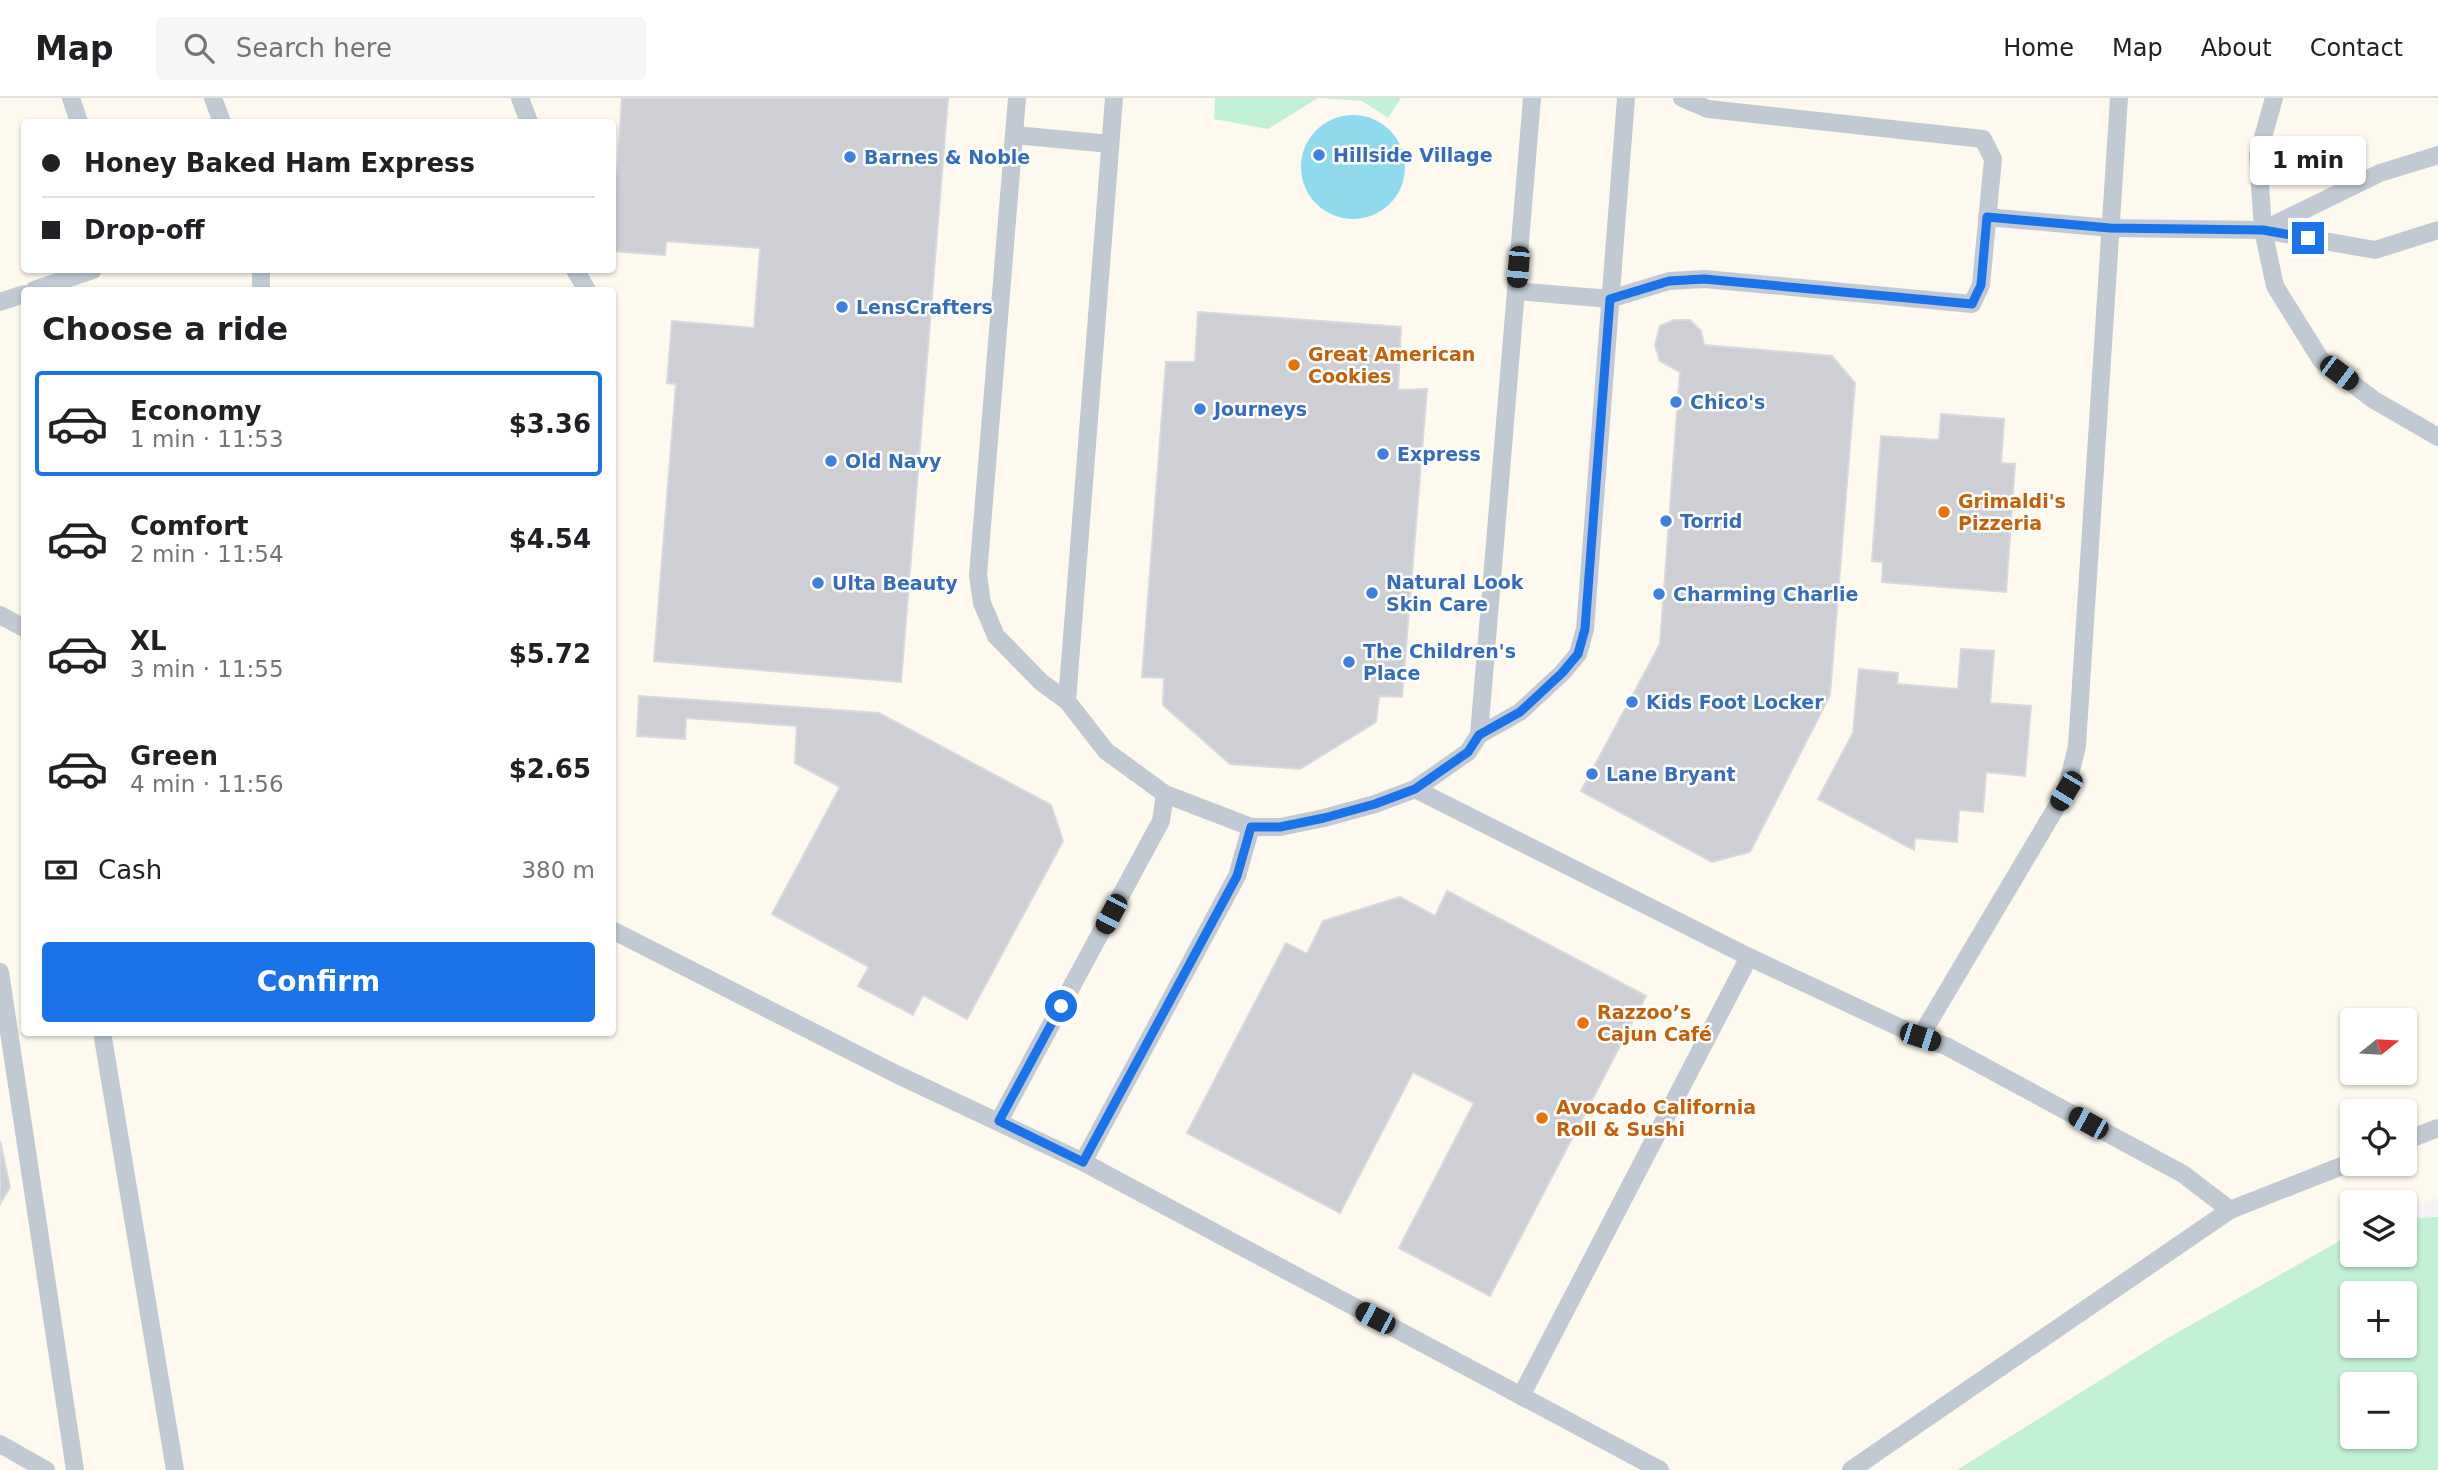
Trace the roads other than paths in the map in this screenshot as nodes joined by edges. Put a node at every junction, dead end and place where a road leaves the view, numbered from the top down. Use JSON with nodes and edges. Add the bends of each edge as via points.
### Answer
{"nodes":[{"id":1,"x":71,"y":98,"type":"edge"},
{"id":2,"x":213,"y":98,"type":"edge"},
{"id":3,"x":520,"y":98,"type":"edge"},
{"id":4,"x":1017,"y":98,"type":"edge"},
{"id":5,"x":1114,"y":98,"type":"edge"},
{"id":6,"x":1532,"y":98,"type":"edge"},
{"id":7,"x":1626,"y":98,"type":"edge"},
{"id":8,"x":1682,"y":98,"type":"edge"},
{"id":9,"x":2119,"y":98,"type":"edge"},
{"id":10,"x":2274,"y":98,"type":"edge"},
{"id":11,"x":78,"y":119,"type":"edge"},
{"id":12,"x":221,"y":119,"type":"edge"},
{"id":13,"x":527,"y":119,"type":"edge"},
{"id":14,"x":1015,"y":135,"type":"junction"},
{"id":15,"x":1110,"y":144,"type":"junction"},
{"id":16,"x":2438,"y":155,"type":"edge"},
{"id":17,"x":1987,"y":217,"type":"junction"},
{"id":18,"x":2110,"y":228,"type":"junction"},
{"id":19,"x":2263,"y":230,"type":"junction"},
{"id":20,"x":2438,"y":230,"type":"edge"},
{"id":21,"x":84,"y":273,"type":"edge"},
{"id":22,"x":43,"y":287,"type":"edge"},
{"id":23,"x":1516,"y":291,"type":"junction"},
{"id":24,"x":21,"y":295,"type":"edge"},
{"id":25,"x":1610,"y":299,"type":"junction"},
{"id":26,"x":0,"y":302,"type":"edge"},
{"id":27,"x":2438,"y":437,"type":"edge"},
{"id":28,"x":1067,"y":701,"type":"junction"},
{"id":29,"x":1479,"y":735,"type":"junction"},
{"id":30,"x":1415,"y":789,"type":"junction"},
{"id":31,"x":1165,"y":794,"type":"junction"},
{"id":32,"x":1251,"y":827,"type":"junction"},
{"id":33,"x":616,"y":932,"type":"edge"},
{"id":34,"x":1749,"y":957,"type":"junction"},
{"id":35,"x":0,"y":972,"type":"edge"},
{"id":36,"x":104,"y":1036,"type":"edge"},
{"id":37,"x":1920,"y":1037,"type":"junction"},
{"id":38,"x":999,"y":1121,"type":"junction"},
{"id":39,"x":2438,"y":1128,"type":"edge"},
{"id":40,"x":2417,"y":1136,"type":"edge"},
{"id":41,"x":1083,"y":1162,"type":"junction"},
{"id":42,"x":2340,"y":1166,"type":"edge"},
{"id":43,"x":2231,"y":1210,"type":"junction"},
{"id":44,"x":1521,"y":1396,"type":"junction"},
{"id":45,"x":0,"y":1444,"type":"edge"},
{"id":46,"x":46,"y":1470,"type":"edge"},
{"id":47,"x":75,"y":1470,"type":"edge"},
{"id":48,"x":175,"y":1470,"type":"edge"},
{"id":49,"x":1660,"y":1470,"type":"edge"},
{"id":50,"x":1851,"y":1470,"type":"edge"}],
"edges":[{"from":1,"to":11,"type":"lane"},
{"from":2,"to":12,"type":"lane"},
{"from":3,"to":13,"type":"lane"},
{"from":4,"to":14,"type":"lane"},
{"from":5,"to":15,"type":"lane"},
{"from":6,"to":23,"type":"lane"},
{"from":7,"to":25,"type":"lane"},
{"from":8,"to":17,"type":"lane","via":[[1709,109],[1983,139],[1993,159]]},
{"from":9,"to":18,"type":"lane"},
{"from":10,"to":19,"type":"lane","via":[[2258,155]]},
{"from":14,"to":15,"type":"lane"},
{"from":14,"to":28,"type":"lane","via":[[978,575],[982,603],[996,636],[1041,682]]},
{"from":15,"to":28,"type":"lane"},
{"from":16,"to":19,"type":"lane","via":[[2380,173]]},
{"from":17,"to":18,"type":"lane"},
{"from":17,"to":25,"type":"lane","via":[[1981,285],[1972,304],[1704,279],[1669,281]]},
{"from":18,"to":19,"type":"lane"},
{"from":18,"to":37,"type":"lane","via":[[2077,746],[2066,791]]},
{"from":19,"to":20,"type":"lane","via":[[2375,250]]},
{"from":19,"to":27,"type":"lane","via":[[2275,286],[2321,360],[2374,400]]},
{"from":21,"to":22,"type":"lane"},
{"from":23,"to":25,"type":"lane"},
{"from":23,"to":29,"type":"lane"},
{"from":24,"to":26,"type":"lane"},
{"from":25,"to":29,"type":"lane","via":[[1585,629],[1578,654],[1520,712]]},
{"from":28,"to":31,"type":"lane","via":[[1106,751]]},
{"from":29,"to":30,"type":"lane","via":[[1468,752]]},
{"from":30,"to":32,"type":"lane","via":[[1324,818],[1280,827]]},
{"from":30,"to":34,"type":"lane"},
{"from":31,"to":32,"type":"lane"},
{"from":31,"to":38,"type":"lane","via":[[1161,821]]},
{"from":32,"to":41,"type":"lane","via":[[1237,876]]},
{"from":33,"to":38,"type":"lane"},
{"from":34,"to":37,"type":"lane"},
{"from":34,"to":44,"type":"lane"},
{"from":35,"to":47,"type":"lane"},
{"from":36,"to":48,"type":"lane"},
{"from":37,"to":43,"type":"lane","via":[[1946,1046],[2183,1174]]},
{"from":38,"to":41,"type":"lane"},
{"from":39,"to":40,"type":"lane"},
{"from":41,"to":44,"type":"lane"},
{"from":42,"to":43,"type":"lane"},
{"from":43,"to":50,"type":"lane"},
{"from":44,"to":49,"type":"lane"},
{"from":45,"to":46,"type":"lane"}]}
